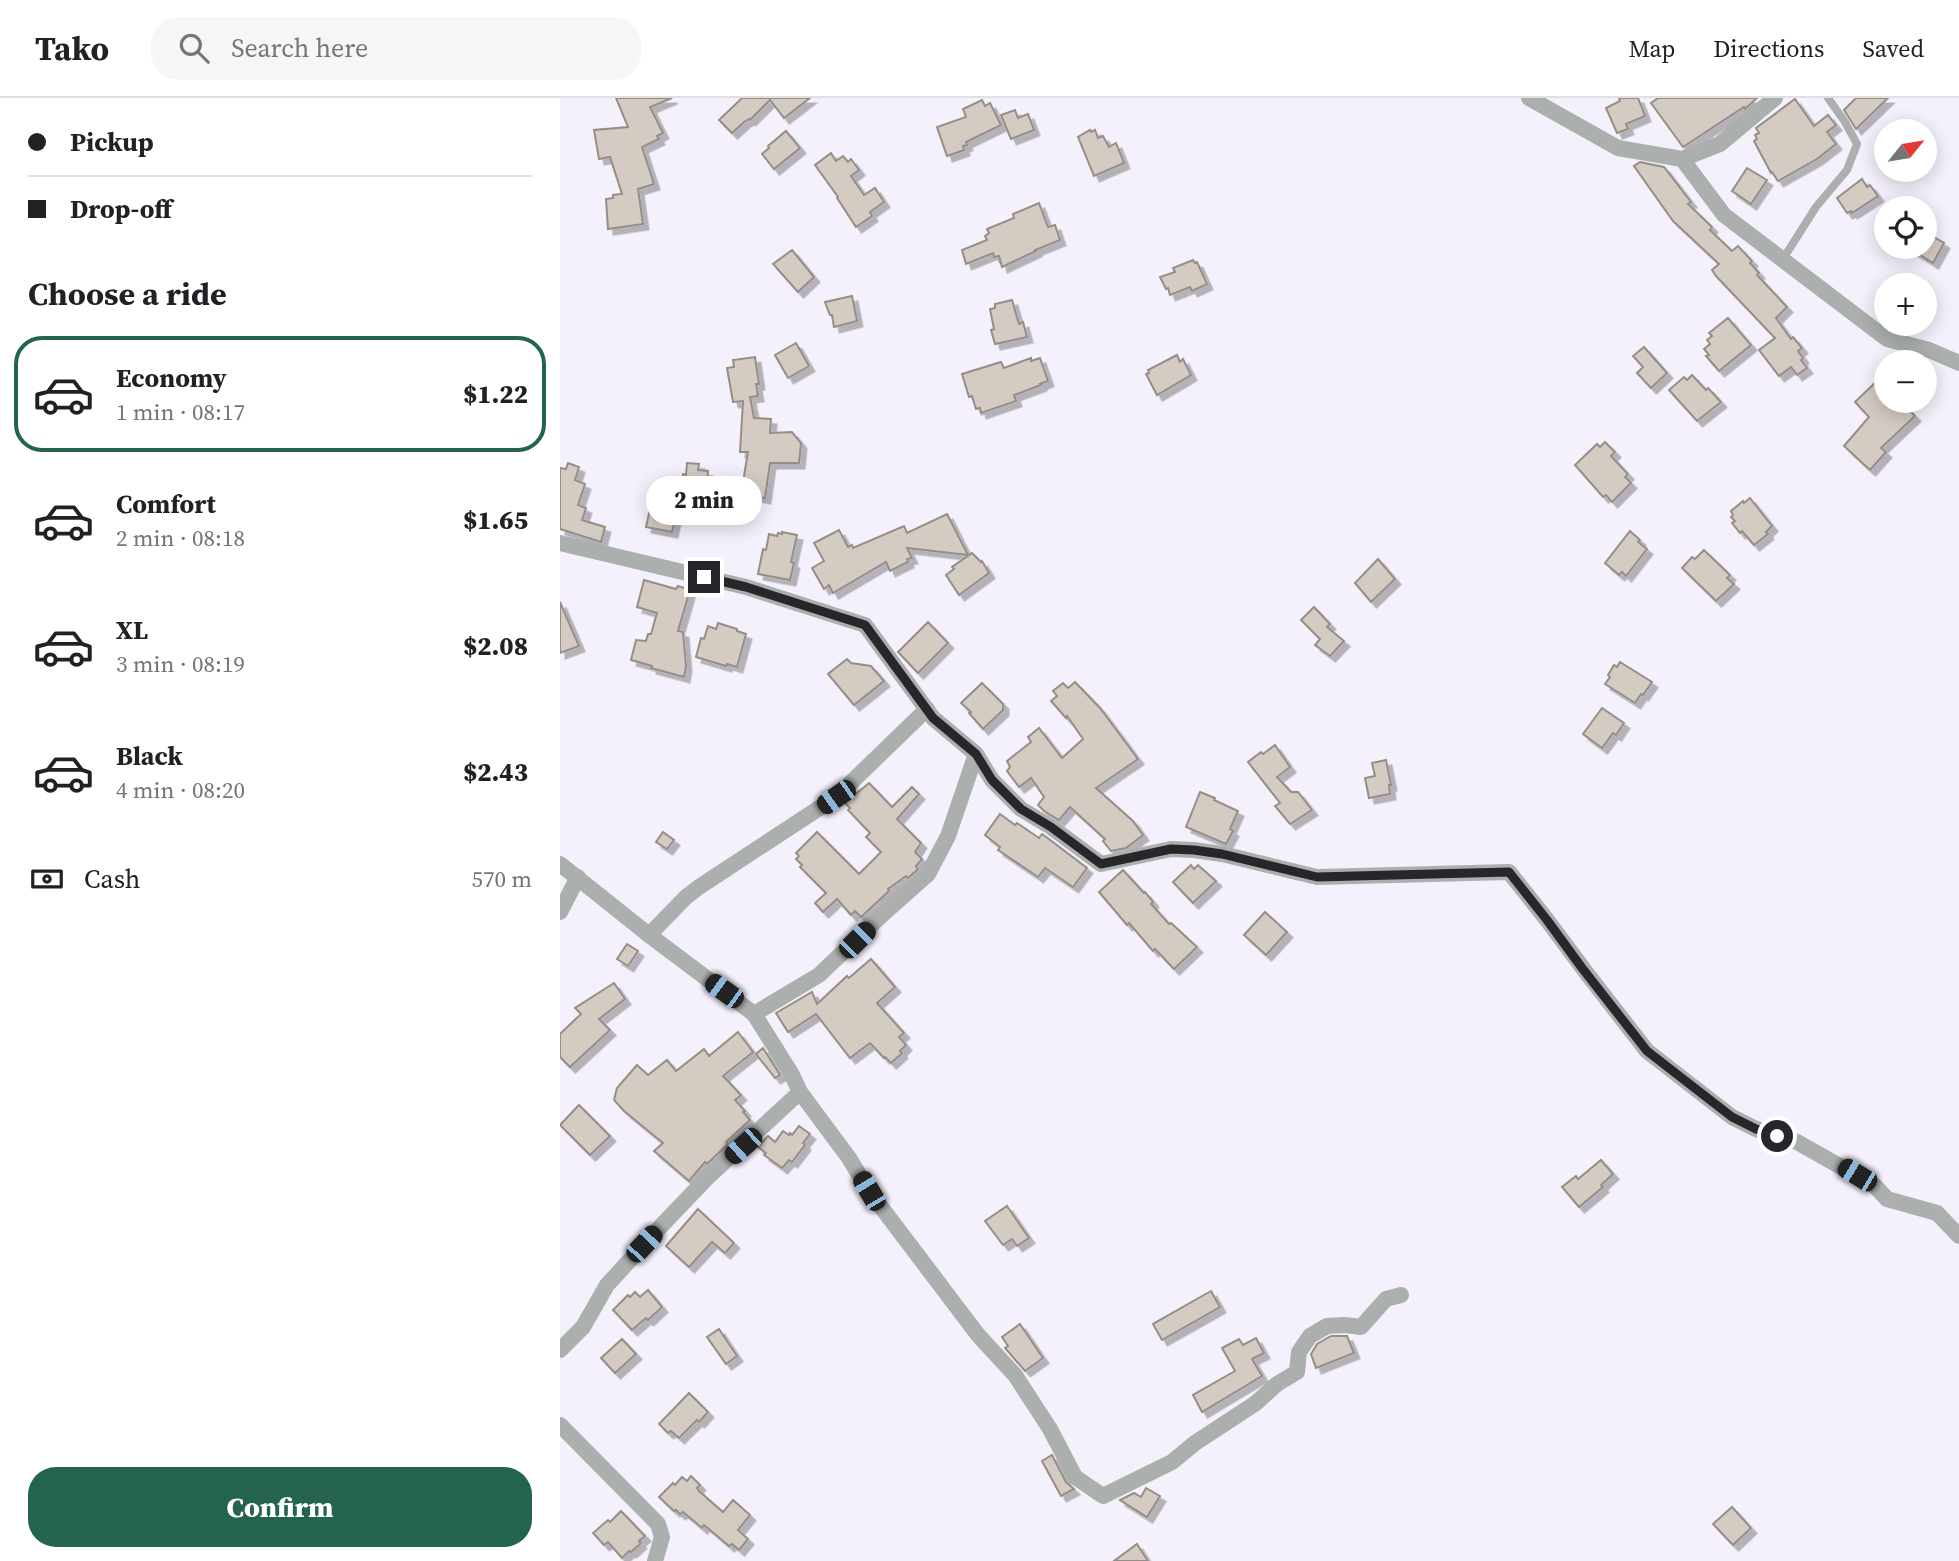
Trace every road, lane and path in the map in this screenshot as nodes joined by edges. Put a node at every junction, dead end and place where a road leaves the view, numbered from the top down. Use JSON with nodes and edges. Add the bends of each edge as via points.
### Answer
{"nodes":[{"id":1,"x":1529,"y":98,"type":"edge"},
{"id":2,"x":1775,"y":98,"type":"edge"},
{"id":3,"x":1828,"y":98,"type":"edge"},
{"id":4,"x":1682,"y":159,"type":"junction"},
{"id":5,"x":1783,"y":259,"type":"junction"},
{"id":6,"x":1959,"y":363,"type":"edge"},
{"id":7,"x":560,"y":543,"type":"edge"},
{"id":8,"x":927,"y":709,"type":"junction"},
{"id":9,"x":976,"y":754,"type":"junction"},
{"id":10,"x":560,"y":864,"type":"edge"},
{"id":11,"x":578,"y":877,"type":"junction"},
{"id":12,"x":560,"y":912,"type":"edge"},
{"id":13,"x":649,"y":935,"type":"junction"},
{"id":14,"x":754,"y":1014,"type":"junction"},
{"id":15,"x":800,"y":1093,"type":"junction"},
{"id":16,"x":1959,"y":1236,"type":"edge"},
{"id":17,"x":1401,"y":1294,"type":"dead end"},
{"id":18,"x":560,"y":1350,"type":"edge"},
{"id":19,"x":560,"y":1425,"type":"edge"},
{"id":20,"x":655,"y":1561,"type":"edge"}],
"edges":[{"from":1,"to":4,"type":"street","via":[[1618,148]]},
{"from":2,"to":4,"type":"street","via":[[1720,144]]},
{"from":3,"to":5,"type":"lane","via":[[1857,144],[1847,170],[1816,207]]},
{"from":4,"to":5,"type":"street","via":[[1724,215]]},
{"from":5,"to":6,"type":"street","via":[[1886,339]]},
{"from":7,"to":8,"type":"street","via":[[746,587],[865,625]]},
{"from":8,"to":9,"type":"street"},
{"from":8,"to":13,"type":"street","via":[[836,797],[699,887]]},
{"from":9,"to":14,"type":"street","via":[[948,836],[928,874],[819,975]]},
{"from":9,"to":16,"type":"street","via":[[992,780],[1021,809],[1101,864],[1171,849],[1222,854],[1317,877],[1509,872],[1647,1051],[1732,1117],[1839,1164],[1887,1199],[1937,1213]]},
{"from":10,"to":11,"type":"street"},
{"from":11,"to":12,"type":"street"},
{"from":11,"to":13,"type":"street"},
{"from":13,"to":14,"type":"street"},
{"from":14,"to":15,"type":"street"},
{"from":15,"to":17,"type":"street","via":[[978,1335],[1015,1375],[1075,1476],[1103,1496],[1172,1462],[1256,1403],[1297,1371],[1299,1352],[1310,1336],[1327,1326],[1361,1327],[1386,1299]]},
{"from":15,"to":18,"type":"street","via":[[663,1224],[607,1284],[583,1327]]},
{"from":19,"to":20,"type":"street","via":[[658,1524],[662,1537]]}]}
